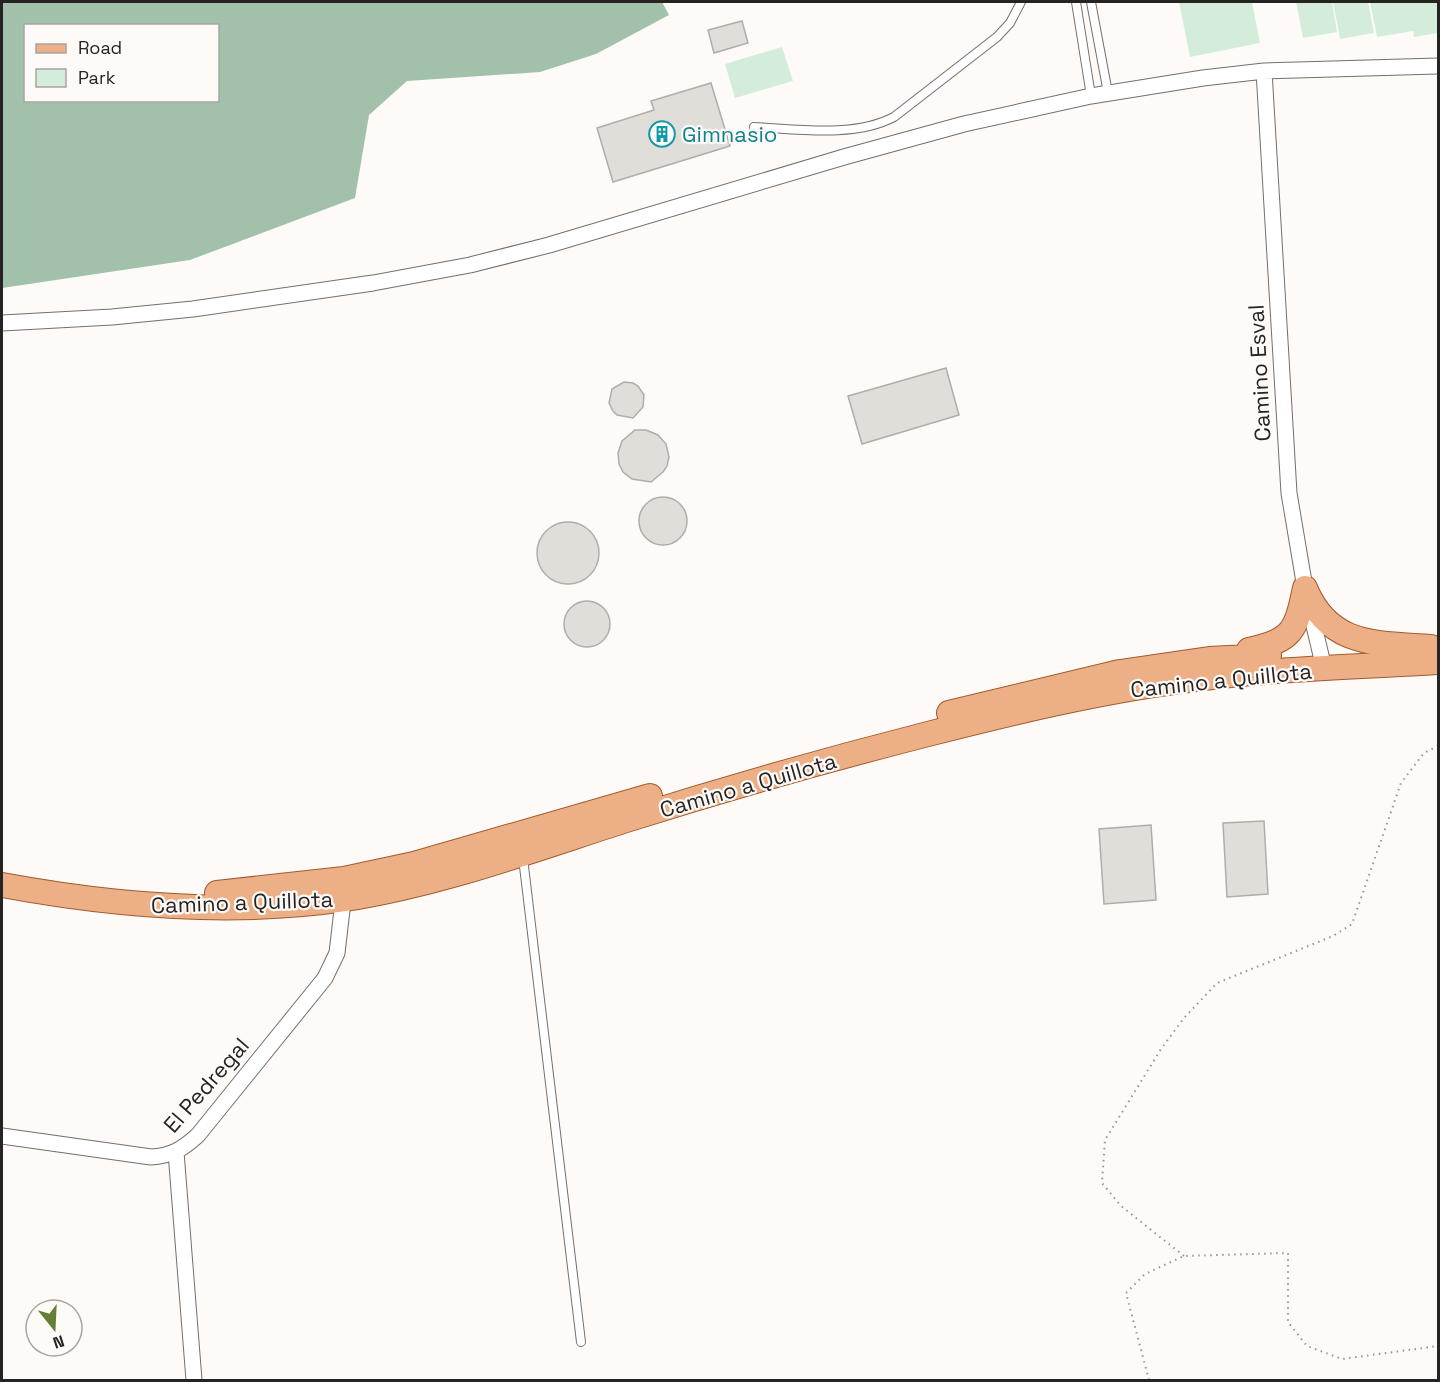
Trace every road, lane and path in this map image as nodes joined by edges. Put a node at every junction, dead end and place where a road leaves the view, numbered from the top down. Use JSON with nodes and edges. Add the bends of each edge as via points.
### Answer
{"nodes":[{"id":1,"x":1021,"y":2,"type":"edge"},
{"id":2,"x":1076,"y":2,"type":"edge"},
{"id":3,"x":1090,"y":2,"type":"edge"},
{"id":4,"x":1438,"y":66,"type":"edge"},
{"id":5,"x":1263,"y":71,"type":"junction"},
{"id":6,"x":1108,"y":93,"type":"junction"},
{"id":7,"x":1091,"y":96,"type":"junction"},
{"id":8,"x":754,"y":127,"type":"dead end"},
{"id":9,"x":2,"y":323,"type":"edge"},
{"id":10,"x":1305,"y":588,"type":"junction"},
{"id":11,"x":1436,"y":652,"type":"edge"},
{"id":12,"x":1209,"y":659,"type":"junction"},
{"id":13,"x":1322,"y":660,"type":"junction"},
{"id":14,"x":1438,"y":746,"type":"edge"},
{"id":15,"x":523,"y":853,"type":"junction"},
{"id":16,"x":2,"y":885,"type":"edge"},
{"id":17,"x":344,"y":889,"type":"junction"},
{"id":18,"x":2,"y":1136,"type":"edge"},
{"id":19,"x":176,"y":1152,"type":"junction"},
{"id":20,"x":1184,"y":1256,"type":"junction"},
{"id":21,"x":581,"y":1342,"type":"dead end"},
{"id":22,"x":1438,"y":1346,"type":"edge"},
{"id":23,"x":194,"y":1380,"type":"edge"},
{"id":24,"x":1149,"y":1380,"type":"edge"}],
"edges":[{"from":1,"to":8,"type":"lane","via":[[997,37],[882,123],[822,130]]},
{"from":2,"to":7,"type":"lane"},
{"from":3,"to":6,"type":"lane"},
{"from":4,"to":5,"type":"street"},
{"from":5,"to":6,"type":"street"},
{"from":5,"to":10,"type":"street","name":"Camino Esval","via":[[1288,493]]},
{"from":6,"to":7,"type":"street"},
{"from":7,"to":9,"type":"street","via":[[964,124],[470,265],[193,309]]},
{"from":10,"to":11,"type":"main road","via":[[1323,619],[1348,636],[1369,643]]},
{"from":10,"to":12,"type":"main road","via":[[1298,618],[1286,636],[1267,646]]},
{"from":10,"to":13,"type":"street","name":"Camino Esval"},
{"from":11,"to":13,"type":"main road","name":"Camino a Quillota"},
{"from":12,"to":13,"type":"main road","name":"Camino a Quillota"},
{"from":12,"to":17,"type":"main road","name":"Camino a Quillota","via":[[1120,672],[985,703],[414,864]]},
{"from":13,"to":15,"type":"main road","name":"Camino a Quillota","via":[[1105,693],[929,734],[731,788]]},
{"from":14,"to":20,"type":"path","via":[[1424,753],[1401,783],[1352,924],[1333,936],[1217,983],[1161,1049],[1106,1140],[1102,1183],[1121,1206]]},
{"from":15,"to":17,"type":"main road","name":"Camino a Quillota","via":[[425,882]]},
{"from":15,"to":21,"type":"lane"},
{"from":16,"to":17,"type":"main road","name":"Camino a Quillota","via":[[96,901],[203,907],[260,906]]},
{"from":17,"to":19,"type":"street","name":"El Pedregal","via":[[337,953],[324,978],[198,1135]]},
{"from":18,"to":19,"type":"street","via":[[151,1157]]},
{"from":19,"to":23,"type":"street","name":"El Pedregal"},
{"from":20,"to":22,"type":"path","via":[[1288,1253],[1288,1322],[1307,1346],[1342,1359]]},
{"from":20,"to":24,"type":"path","via":[[1145,1274],[1126,1293]]}]}
